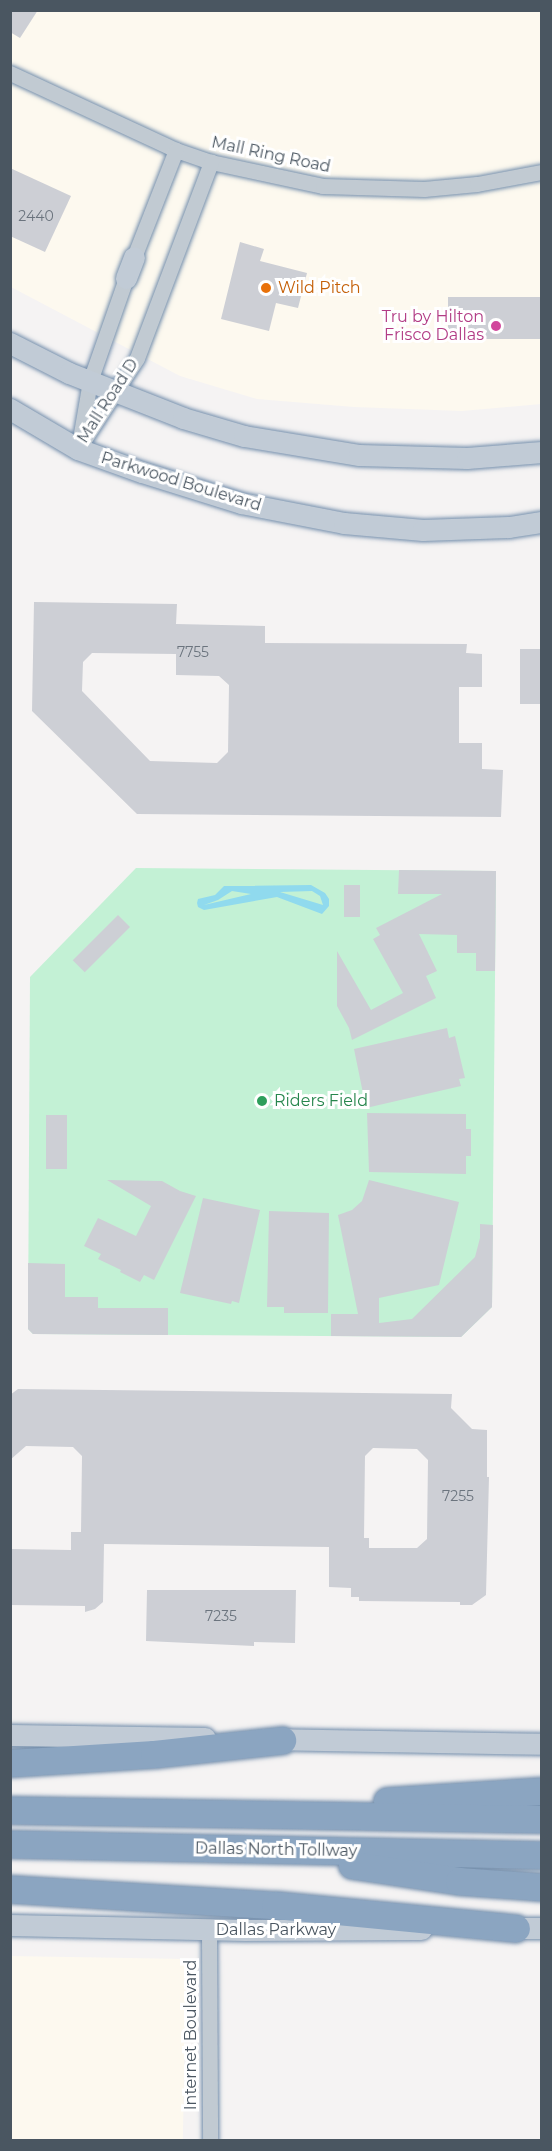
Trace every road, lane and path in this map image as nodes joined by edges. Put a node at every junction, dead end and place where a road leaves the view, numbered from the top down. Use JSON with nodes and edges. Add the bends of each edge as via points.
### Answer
{"nodes":[{"id":1,"x":10,"y":73,"type":"edge"},
{"id":2,"x":176,"y":150,"type":"junction"},
{"id":3,"x":211,"y":162,"type":"junction"},
{"id":4,"x":542,"y":172,"type":"edge"},
{"id":5,"x":134,"y":257,"type":"joint"},
{"id":6,"x":126,"y":278,"type":"joint"},
{"id":7,"x":10,"y":343,"type":"edge"},
{"id":8,"x":90,"y":381,"type":"junction"},
{"id":9,"x":114,"y":391,"type":"junction"},
{"id":10,"x":10,"y":408,"type":"edge"},
{"id":11,"x":78,"y":449,"type":"junction"},
{"id":12,"x":542,"y":452,"type":"edge"},
{"id":13,"x":542,"y":522,"type":"edge"},
{"id":14,"x":10,"y":1735,"type":"edge"},
{"id":15,"x":282,"y":1740,"type":"junction"},
{"id":16,"x":542,"y":1744,"type":"edge"},
{"id":17,"x":10,"y":1763,"type":"edge"},
{"id":18,"x":542,"y":1791,"type":"edge"},
{"id":19,"x":10,"y":1810,"type":"edge"},
{"id":20,"x":236,"y":1812,"type":"junction"},
{"id":21,"x":542,"y":1819,"type":"edge"},
{"id":22,"x":10,"y":1844,"type":"edge"},
{"id":23,"x":237,"y":1849,"type":"junction"},
{"id":24,"x":542,"y":1855,"type":"edge"},
{"id":25,"x":542,"y":1887,"type":"edge"},
{"id":26,"x":10,"y":1889,"type":"edge"},
{"id":27,"x":10,"y":1924,"type":"edge"},
{"id":28,"x":529,"y":1928,"type":"edge"},
{"id":29,"x":209,"y":1930,"type":"junction"},
{"id":30,"x":210,"y":2140,"type":"edge"}],
"edges":[{"from":1,"to":2,"type":"street","name":"Mall Ring Road"},
{"from":2,"to":3,"type":"street","name":"Mall Ring Road"},
{"from":2,"to":5,"type":"street","name":"Mall Road D"},
{"from":3,"to":4,"type":"street","name":"Mall Ring Road","via":[[323,186],[365,188],[424,189]]},
{"from":3,"to":9,"type":"street","name":"Mall Road D","via":[[137,358]]},
{"from":5,"to":6,"type":"main road","name":"Mall Road D"},
{"from":6,"to":8,"type":"street","name":"Mall Road D"},
{"from":7,"to":8,"type":"main road"},
{"from":8,"to":9,"type":"main road"},
{"from":8,"to":11,"type":"street","name":"Mall Road D"},
{"from":9,"to":11,"type":"street","name":"Mall Road D"},
{"from":9,"to":12,"type":"main road","via":[[213,427],[305,448],[359,455],[467,458]]},
{"from":10,"to":11,"type":"main road","name":"Parkwood Boulevard"},
{"from":11,"to":13,"type":"main road","name":"Parkwood Boulevard","via":[[241,503],[344,523],[423,530]]},
{"from":14,"to":15,"type":"main road"},
{"from":15,"to":16,"type":"main road"},
{"from":15,"to":17,"type":"highway","via":[[154,1754]]},
{"from":18,"to":20,"type":"highway"},
{"from":19,"to":20,"type":"highway"},
{"from":20,"to":21,"type":"highway"},
{"from":22,"to":23,"type":"highway","name":"Dallas North Tollway"},
{"from":23,"to":24,"type":"highway","name":"Dallas North Tollway"},
{"from":23,"to":25,"type":"highway","via":[[448,1880]]},
{"from":26,"to":28,"type":"highway","via":[[275,1905]]},
{"from":27,"to":29,"type":"main road","name":"Dallas Parkway"},
{"from":28,"to":29,"type":"main road","name":"Dallas Parkway"},
{"from":29,"to":30,"type":"street","name":"Internet Boulevard"}]}
